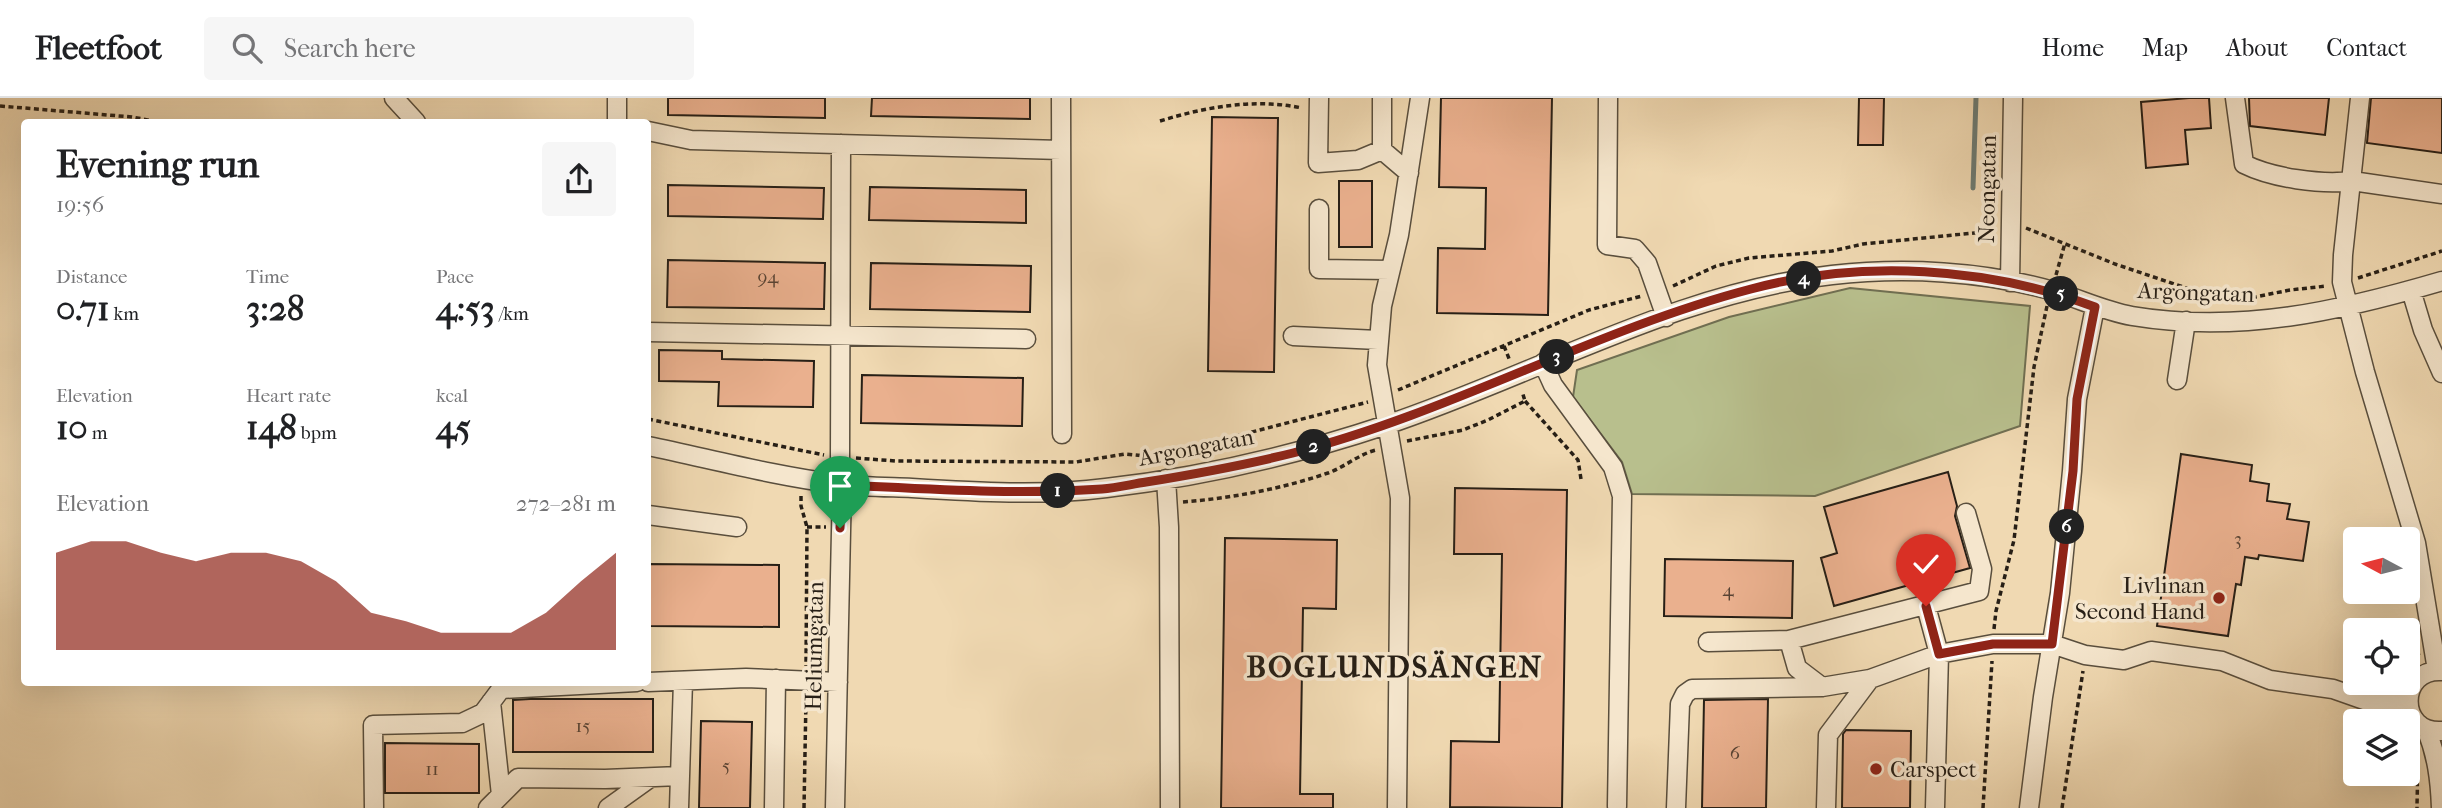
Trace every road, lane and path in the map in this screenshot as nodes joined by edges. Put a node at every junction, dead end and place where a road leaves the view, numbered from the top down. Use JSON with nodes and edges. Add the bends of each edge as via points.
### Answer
{"nodes":[{"id":1,"x":394,"y":98,"type":"edge"},
{"id":2,"x":617,"y":98,"type":"edge"},
{"id":3,"x":1061,"y":98,"type":"edge"},
{"id":4,"x":1382,"y":98,"type":"edge"},
{"id":5,"x":1420,"y":98,"type":"edge"},
{"id":6,"x":1608,"y":98,"type":"edge"},
{"id":7,"x":2013,"y":98,"type":"edge"},
{"id":8,"x":2235,"y":98,"type":"edge"},
{"id":9,"x":2360,"y":98,"type":"edge"},
{"id":10,"x":1319,"y":105,"type":"edge"},
{"id":11,"x":0,"y":106,"type":"edge"},
{"id":12,"x":143,"y":119,"type":"edge"},
{"id":13,"x":414,"y":119,"type":"edge"},
{"id":14,"x":617,"y":119,"type":"edge"},
{"id":15,"x":1160,"y":121,"type":"dead end"},
{"id":16,"x":651,"y":132,"type":"edge"},
{"id":17,"x":841,"y":144,"type":"junction"},
{"id":18,"x":1061,"y":150,"type":"junction"},
{"id":19,"x":1382,"y":150,"type":"junction"},
{"id":20,"x":1409,"y":173,"type":"junction"},
{"id":21,"x":2352,"y":181,"type":"junction"},
{"id":22,"x":2442,"y":194,"type":"edge"},
{"id":23,"x":1319,"y":209,"type":"dead end"},
{"id":24,"x":2011,"y":229,"type":"junction"},
{"id":25,"x":2065,"y":243,"type":"junction"},
{"id":26,"x":2442,"y":251,"type":"edge"},
{"id":27,"x":1390,"y":270,"type":"junction"},
{"id":28,"x":2057,"y":271,"type":"dead end"},
{"id":29,"x":2442,"y":281,"type":"edge"},
{"id":30,"x":2010,"y":282,"type":"junction"},
{"id":31,"x":2342,"y":282,"type":"junction"},
{"id":32,"x":1673,"y":286,"type":"dead end"},
{"id":33,"x":2411,"y":290,"type":"junction"},
{"id":34,"x":1642,"y":296,"type":"dead end"},
{"id":35,"x":2047,"y":304,"type":"dead end"},
{"id":36,"x":2095,"y":307,"type":"junction"},
{"id":37,"x":2350,"y":307,"type":"junction"},
{"id":38,"x":1666,"y":317,"type":"junction"},
{"id":39,"x":2186,"y":321,"type":"junction"},
{"id":40,"x":651,"y":332,"type":"edge"},
{"id":41,"x":840,"y":334,"type":"junction"},
{"id":42,"x":1293,"y":336,"type":"dead end"},
{"id":43,"x":1026,"y":339,"type":"dead end"},
{"id":44,"x":1378,"y":340,"type":"junction"},
{"id":45,"x":1543,"y":363,"type":"junction"},
{"id":46,"x":2442,"y":373,"type":"edge"},
{"id":47,"x":2177,"y":380,"type":"dead end"},
{"id":48,"x":1405,"y":387,"type":"dead end"},
{"id":49,"x":1525,"y":401,"type":"dead end"},
{"id":50,"x":1363,"y":404,"type":"dead end"},
{"id":51,"x":651,"y":420,"type":"edge"},
{"id":52,"x":1387,"y":425,"type":"junction"},
{"id":53,"x":1062,"y":434,"type":"dead end"},
{"id":54,"x":651,"y":447,"type":"edge"},
{"id":55,"x":839,"y":457,"type":"junction"},
{"id":56,"x":801,"y":478,"type":"junction"},
{"id":57,"x":1166,"y":479,"type":"junction"},
{"id":58,"x":1581,"y":479,"type":"dead end"},
{"id":59,"x":842,"y":485,"type":"junction"},
{"id":60,"x":1966,"y":513,"type":"dead end"},
{"id":61,"x":651,"y":515,"type":"edge"},
{"id":62,"x":737,"y":527,"type":"dead end"},
{"id":63,"x":1926,"y":606,"type":"junction"},
{"id":64,"x":1994,"y":628,"type":"dead end"},
{"id":65,"x":1789,"y":640,"type":"junction"},
{"id":66,"x":1708,"y":642,"type":"dead end"},
{"id":67,"x":2052,"y":644,"type":"junction"},
{"id":68,"x":1939,"y":654,"type":"junction"},
{"id":69,"x":2085,"y":655,"type":"junction"},
{"id":70,"x":1992,"y":657,"type":"dead end"},
{"id":71,"x":2439,"y":671,"type":"edge"},
{"id":72,"x":1870,"y":678,"type":"junction"},
{"id":73,"x":776,"y":679,"type":"junction"},
{"id":74,"x":806,"y":680,"type":"junction"},
{"id":75,"x":683,"y":681,"type":"junction"},
{"id":76,"x":838,"y":681,"type":"junction"},
{"id":77,"x":651,"y":682,"type":"edge"},
{"id":78,"x":559,"y":686,"type":"edge"},
{"id":79,"x":1822,"y":687,"type":"junction"},
{"id":80,"x":2408,"y":700,"type":"junction"},
{"id":81,"x":491,"y":702,"type":"junction"},
{"id":82,"x":2434,"y":730,"type":"edge"},
{"id":83,"x":680,"y":776,"type":"junction"},
{"id":84,"x":650,"y":778,"type":"junction"},
{"id":85,"x":2417,"y":786,"type":"edge"},
{"id":86,"x":494,"y":802,"type":"edge"},
{"id":87,"x":2028,"y":805,"type":"edge"},
{"id":88,"x":1618,"y":806,"type":"dead end"},
{"id":89,"x":374,"y":808,"type":"edge"},
{"id":90,"x":608,"y":808,"type":"edge"},
{"id":91,"x":679,"y":808,"type":"edge"},
{"id":92,"x":774,"y":808,"type":"edge"},
{"id":93,"x":804,"y":808,"type":"edge"},
{"id":94,"x":835,"y":808,"type":"edge"},
{"id":95,"x":1170,"y":808,"type":"edge"},
{"id":96,"x":1397,"y":808,"type":"edge"},
{"id":97,"x":1676,"y":808,"type":"edge"},
{"id":98,"x":1826,"y":808,"type":"edge"},
{"id":99,"x":1935,"y":808,"type":"edge"},
{"id":100,"x":1983,"y":808,"type":"edge"},
{"id":101,"x":2062,"y":808,"type":"edge"},
{"id":102,"x":2417,"y":808,"type":"edge"},
{"id":103,"x":2441,"y":808,"type":"edge"}],
"edges":[{"from":1,"to":13,"type":"street"},
{"from":2,"to":14,"type":"street"},
{"from":3,"to":18,"type":"street"},
{"from":4,"to":19,"type":"street"},
{"from":5,"to":20,"type":"street"},
{"from":6,"to":38,"type":"street","via":[[1607,245],[1635,249],[1647,263]]},
{"from":7,"to":24,"type":"street","name":"Neongatan"},
{"from":8,"to":21,"type":"street","via":[[2244,164],[2262,173]]},
{"from":9,"to":21,"type":"street"},
{"from":10,"to":15,"type":"path","via":[[1238,104]]},
{"from":10,"to":19,"type":"street","via":[[1318,163],[1358,160]]},
{"from":11,"to":12,"type":"path"},
{"from":16,"to":17,"type":"street","via":[[691,140]]},
{"from":17,"to":18,"type":"street"},
{"from":17,"to":41,"type":"street"},
{"from":18,"to":53,"type":"street"},
{"from":19,"to":20,"type":"street"},
{"from":20,"to":27,"type":"street"},
{"from":21,"to":22,"type":"street"},
{"from":21,"to":31,"type":"street"},
{"from":23,"to":27,"type":"street","via":[[1319,269]]},
{"from":24,"to":25,"type":"path","via":[[2032,229]]},
{"from":24,"to":30,"type":"street","name":"Neongatan"},
{"from":24,"to":32,"type":"path","via":[[1749,258],[1716,266]]},
{"from":25,"to":28,"type":"path"},
{"from":25,"to":31,"type":"path","via":[[2207,295],[2250,298]]},
{"from":26,"to":31,"type":"path"},
{"from":27,"to":44,"type":"street"},
{"from":29,"to":33,"type":"street","name":"Argongatan"},
{"from":30,"to":36,"type":"street","name":"Argongatan"},
{"from":30,"to":38,"type":"street","name":"Argongatan","via":[[1948,273],[1835,274],[1751,289]]},
{"from":31,"to":37,"type":"street"},
{"from":33,"to":37,"type":"street","name":"Argongatan"},
{"from":33,"to":46,"type":"street"},
{"from":34,"to":48,"type":"path","via":[[1589,310]]},
{"from":35,"to":64,"type":"path","via":[[2034,367],[2014,540]]},
{"from":36,"to":39,"type":"street","name":"Argongatan","via":[[2130,316]]},
{"from":36,"to":67,"type":"street","via":[[2077,399]]},
{"from":37,"to":39,"type":"street","name":"Argongatan","via":[[2259,320]]},
{"from":37,"to":71,"type":"street","via":[[2416,543]]},
{"from":38,"to":45,"type":"street","name":"Argongatan"},
{"from":39,"to":47,"type":"street"},
{"from":40,"to":41,"type":"street"},
{"from":41,"to":43,"type":"street"},
{"from":41,"to":55,"type":"street"},
{"from":42,"to":44,"type":"street"},
{"from":44,"to":52,"type":"street","via":[[1377,365]]},
{"from":45,"to":52,"type":"street","name":"Argongatan"},
{"from":45,"to":88,"type":"street","via":[[1553,385],[1613,467],[1622,496]]},
{"from":49,"to":58,"type":"path","via":[[1578,460]]},
{"from":50,"to":55,"type":"path","via":[[1180,453],[1125,454],[1076,462]]},
{"from":51,"to":55,"type":"path"},
{"from":52,"to":57,"type":"street","name":"Argongatan","via":[[1295,452]]},
{"from":52,"to":96,"type":"street","via":[[1400,498]]},
{"from":54,"to":56,"type":"street","name":"Argongatan"},
{"from":55,"to":59,"type":"street"},
{"from":56,"to":59,"type":"street","name":"Argongatan"},
{"from":56,"to":74,"type":"path","via":[[807,527]]},
{"from":57,"to":59,"type":"street","name":"Argongatan","via":[[1105,489],[1034,492]]},
{"from":57,"to":95,"type":"street"},
{"from":59,"to":76,"type":"street","name":"Heliumgatan"},
{"from":60,"to":63,"type":"street","via":[[1982,569],[1979,591]]},
{"from":61,"to":62,"type":"street"},
{"from":63,"to":65,"type":"street"},
{"from":63,"to":68,"type":"street"},
{"from":65,"to":66,"type":"street"},
{"from":65,"to":79,"type":"street","via":[[1797,668]]},
{"from":67,"to":68,"type":"street","via":[[1993,644]]},
{"from":67,"to":69,"type":"street"},
{"from":67,"to":87,"type":"street"},
{"from":68,"to":72,"type":"street"},
{"from":68,"to":99,"type":"street"},
{"from":69,"to":80,"type":"street","via":[[2124,660],[2151,651],[2222,661],[2270,680],[2333,689],[2370,702]]},
{"from":69,"to":101,"type":"path"},
{"from":70,"to":100,"type":"path"},
{"from":71,"to":80,"type":"street","via":[[2418,678]]},
{"from":72,"to":79,"type":"street"},
{"from":72,"to":98,"type":"street","via":[[1828,735]]},
{"from":73,"to":74,"type":"street"},
{"from":73,"to":75,"type":"street"},
{"from":73,"to":92,"type":"street"},
{"from":74,"to":76,"type":"street"},
{"from":74,"to":93,"type":"path"},
{"from":75,"to":77,"type":"street"},
{"from":75,"to":83,"type":"street"},
{"from":76,"to":94,"type":"street","name":"Heliumgatan"},
{"from":78,"to":81,"type":"street","via":[[501,689]]},
{"from":79,"to":97,"type":"street","via":[[1701,687],[1685,694],[1680,704]]},
{"from":80,"to":82,"type":"street","via":[[2411,715]]},
{"from":81,"to":86,"type":"street"},
{"from":81,"to":89,"type":"street","via":[[484,713],[462,723],[373,725]]},
{"from":82,"to":103,"type":"street"},
{"from":83,"to":84,"type":"street"},
{"from":83,"to":91,"type":"street"},
{"from":84,"to":86,"type":"street","via":[[518,778]]},
{"from":84,"to":90,"type":"street"},
{"from":85,"to":102,"type":"path"}]}
